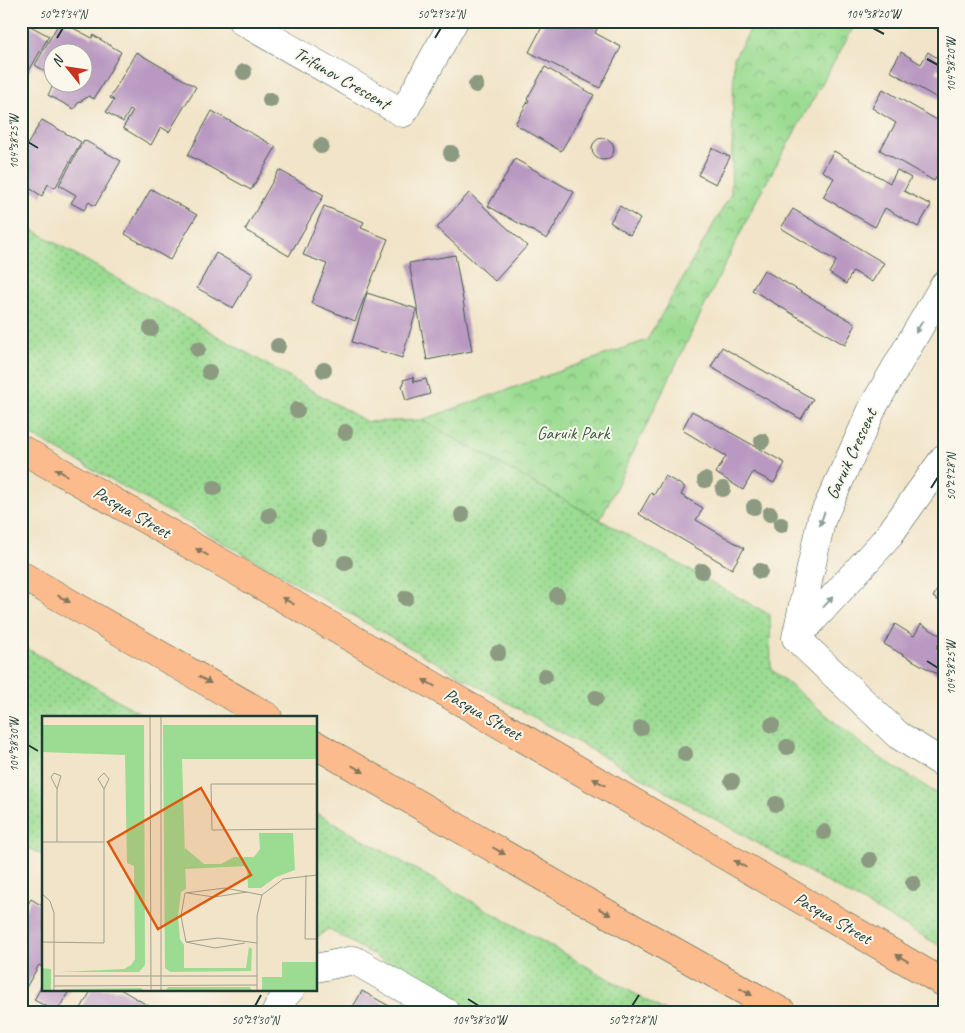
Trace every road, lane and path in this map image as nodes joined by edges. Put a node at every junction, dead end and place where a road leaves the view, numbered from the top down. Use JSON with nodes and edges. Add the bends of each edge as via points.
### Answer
{"nodes":[{"id":1,"x":242,"y":21,"type":"edge"},
{"id":2,"x":454,"y":21,"type":"edge"},
{"id":3,"x":944,"y":285,"type":"edge"},
{"id":4,"x":21,"y":449,"type":"edge"},
{"id":5,"x":944,"y":458,"type":"edge"},
{"id":6,"x":21,"y":575,"type":"edge"},
{"id":7,"x":796,"y":638,"type":"junction"},
{"id":8,"x":266,"y":716,"type":"edge"},
{"id":9,"x":318,"y":746,"type":"edge"},
{"id":10,"x":944,"y":764,"type":"edge"},
{"id":11,"x":318,"y":968,"type":"edge"},
{"id":12,"x":944,"y":982,"type":"edge"},
{"id":13,"x":290,"y":990,"type":"edge"},
{"id":14,"x":276,"y":1012,"type":"edge"},
{"id":15,"x":445,"y":1012,"type":"edge"},
{"id":16,"x":782,"y":1012,"type":"edge"}],
"edges":[{"from":1,"to":2,"type":"street","name":"Trifunov Crescent","via":[[403,113]]},
{"from":3,"to":7,"type":"street","name":"Garuik Crescent","one_way":true,"via":[[874,405],[821,521]]},
{"from":12,"to":4,"type":"main road","name":"Pasqua Street","one_way":true},
{"from":7,"to":5,"type":"street","one_way":true,"via":[[887,538]]},
{"from":6,"to":8,"type":"main road","one_way":true},
{"from":7,"to":10,"type":"street","via":[[898,734]]},
{"from":9,"to":16,"type":"main road","one_way":true},
{"from":11,"to":15,"type":"street","via":[[354,960]]},
{"from":13,"to":14,"type":"street"}]}
